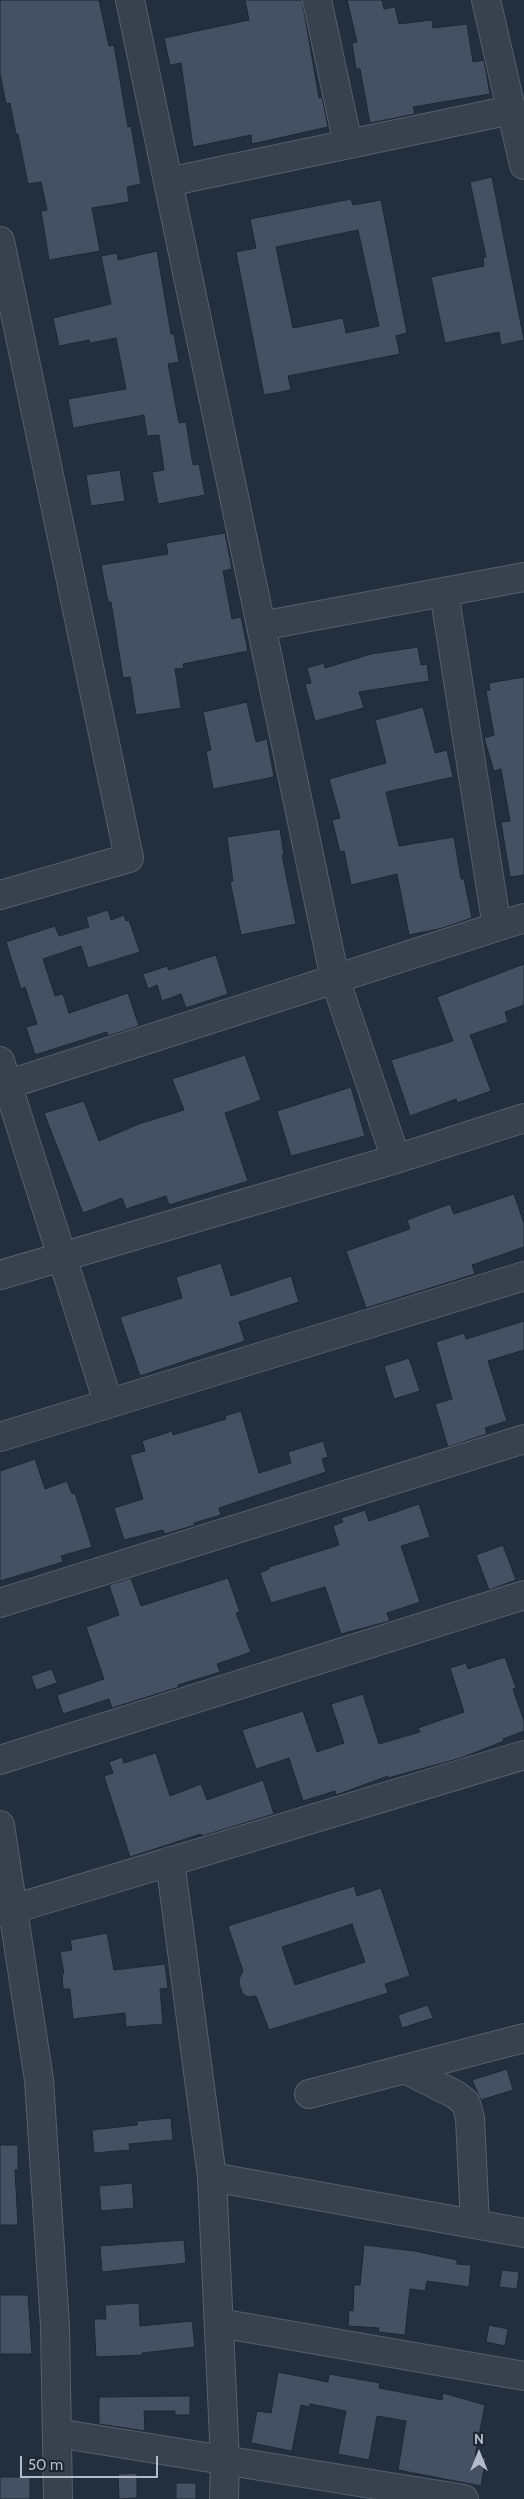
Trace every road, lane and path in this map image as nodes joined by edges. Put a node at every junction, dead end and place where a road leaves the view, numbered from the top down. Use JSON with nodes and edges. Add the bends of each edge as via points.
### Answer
{"nodes":[{"id":1,"x":130,"y":0,"type":"edge"},
{"id":2,"x":316,"y":0,"type":"edge"},
{"id":3,"x":486,"y":0,"type":"edge"},
{"id":4,"x":511,"y":110,"type":"junction"},
{"id":5,"x":348,"y":144,"type":"junction"},
{"id":6,"x":524,"y":165,"type":"edge"},
{"id":7,"x":168,"y":182,"type":"junction"},
{"id":8,"x":0,"y":242,"type":"edge"},
{"id":9,"x":524,"y":577,"type":"edge"},
{"id":10,"x":444,"y":592,"type":"junction"},
{"id":11,"x":261,"y":626,"type":"junction"},
{"id":12,"x":0,"y":895,"type":"edge"},
{"id":13,"x":524,"y":918,"type":"edge"},
{"id":14,"x":497,"y":927,"type":"junction"},
{"id":15,"x":335,"y":979,"type":"junction"},
{"id":16,"x":2,"y":1078,"type":"edge"},
{"id":17,"x":524,"y":1118,"type":"edge"},
{"id":18,"x":396,"y":1159,"type":"junction"},
{"id":19,"x":61,"y":1256,"type":"junction"},
{"id":20,"x":0,"y":1276,"type":"edge"},
{"id":21,"x":524,"y":1276,"type":"edge"},
{"id":22,"x":108,"y":1402,"type":"junction"},
{"id":23,"x":0,"y":1437,"type":"edge"},
{"id":24,"x":524,"y":1439,"type":"edge"},
{"id":25,"x":524,"y":1595,"type":"edge"},
{"id":26,"x":0,"y":1603,"type":"edge"},
{"id":27,"x":524,"y":1755,"type":"edge"},
{"id":28,"x":0,"y":1760,"type":"edge"},
{"id":29,"x":0,"y":1825,"type":"edge"},
{"id":30,"x":170,"y":1861,"type":"junction"},
{"id":31,"x":7,"y":1911,"type":"edge"},
{"id":32,"x":524,"y":2038,"type":"edge"},
{"id":33,"x":406,"y":2069,"type":"junction"},
{"id":34,"x":310,"y":2094,"type":"dead end"},
{"id":35,"x":212,"y":2177,"type":"junction"},
{"id":36,"x":475,"y":2224,"type":"junction"},
{"id":37,"x":524,"y":2233,"type":"edge"},
{"id":38,"x":219,"y":2323,"type":"junction"},
{"id":39,"x":524,"y":2376,"type":"edge"},
{"id":40,"x":57,"y":2433,"type":"junction"},
{"id":41,"x":225,"y":2460,"type":"junction"},
{"id":42,"x":58,"y":2499,"type":"edge"},
{"id":43,"x":224,"y":2499,"type":"edge"},
{"id":44,"x":464,"y":2499,"type":"edge"}],
"edges":[{"from":1,"to":7,"type":"street"},
{"from":2,"to":5,"type":"street"},
{"from":3,"to":4,"type":"street"},
{"from":4,"to":5,"type":"street"},
{"from":4,"to":6,"type":"street"},
{"from":5,"to":7,"type":"street"},
{"from":7,"to":11,"type":"street"},
{"from":8,"to":12,"type":"street","via":[[129,858]]},
{"from":9,"to":10,"type":"street"},
{"from":10,"to":11,"type":"street"},
{"from":10,"to":14,"type":"street"},
{"from":11,"to":15,"type":"street"},
{"from":13,"to":14,"type":"street"},
{"from":14,"to":15,"type":"street"},
{"from":15,"to":16,"type":"street"},
{"from":15,"to":18,"type":"street"},
{"from":16,"to":19,"type":"street"},
{"from":17,"to":18,"type":"street"},
{"from":18,"to":19,"type":"street"},
{"from":19,"to":20,"type":"street"},
{"from":19,"to":22,"type":"street"},
{"from":21,"to":22,"type":"street"},
{"from":22,"to":23,"type":"street"},
{"from":24,"to":26,"type":"street"},
{"from":25,"to":28,"type":"street"},
{"from":27,"to":30,"type":"street"},
{"from":29,"to":31,"type":"street"},
{"from":30,"to":31,"type":"street"},
{"from":30,"to":35,"type":"street"},
{"from":31,"to":40,"type":"street","via":[[39,2080],[55,2326]]},
{"from":32,"to":33,"type":"street"},
{"from":33,"to":34,"type":"street"},
{"from":33,"to":36,"type":"street","via":[[466,2103],[470,2118]]},
{"from":35,"to":36,"type":"street"},
{"from":35,"to":38,"type":"street"},
{"from":36,"to":37,"type":"street"},
{"from":38,"to":39,"type":"street"},
{"from":38,"to":41,"type":"street"},
{"from":40,"to":41,"type":"street"},
{"from":40,"to":42,"type":"street"},
{"from":41,"to":43,"type":"street"},
{"from":41,"to":44,"type":"street"}]}
